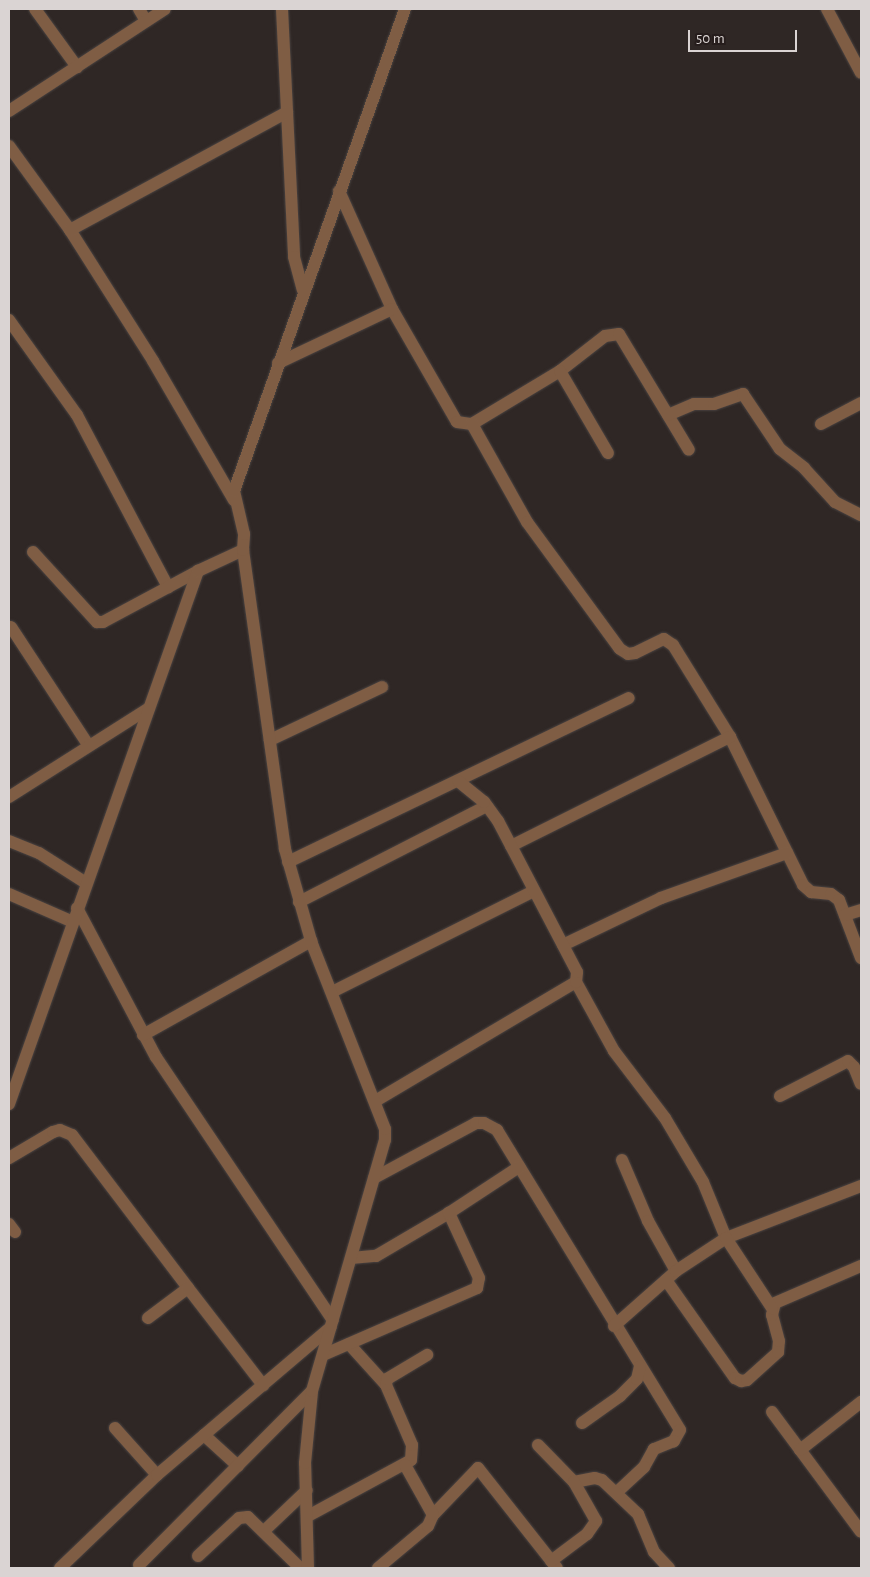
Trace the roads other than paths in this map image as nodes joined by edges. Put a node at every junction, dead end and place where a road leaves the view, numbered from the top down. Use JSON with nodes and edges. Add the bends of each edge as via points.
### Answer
{"nodes":[{"id":1,"x":35,"y":9,"type":"edge"},
{"id":2,"x":139,"y":9,"type":"edge"},
{"id":3,"x":165,"y":9,"type":"edge"},
{"id":4,"x":282,"y":9,"type":"edge"},
{"id":5,"x":405,"y":9,"type":"edge"},
{"id":6,"x":827,"y":9,"type":"edge"},
{"id":7,"x":146,"y":21,"type":"junction"},
{"id":8,"x":77,"y":67,"type":"junction"},
{"id":9,"x":861,"y":74,"type":"edge"},
{"id":10,"x":9,"y":111,"type":"edge"},
{"id":11,"x":287,"y":112,"type":"junction"},
{"id":12,"x":11,"y":154,"type":"edge"},
{"id":13,"x":339,"y":191,"type":"junction"},
{"id":14,"x":70,"y":230,"type":"junction"},
{"id":15,"x":303,"y":290,"type":"junction"},
{"id":16,"x":392,"y":309,"type":"junction"},
{"id":17,"x":9,"y":320,"type":"edge"},
{"id":18,"x":278,"y":363,"type":"junction"},
{"id":19,"x":560,"y":370,"type":"junction"},
{"id":20,"x":861,"y":402,"type":"edge"},
{"id":21,"x":668,"y":415,"type":"junction"},
{"id":22,"x":472,"y":424,"type":"junction"},
{"id":23,"x":821,"y":424,"type":"dead end"},
{"id":24,"x":689,"y":450,"type":"dead end"},
{"id":25,"x":608,"y":453,"type":"dead end"},
{"id":26,"x":234,"y":501,"type":"junction"},
{"id":27,"x":861,"y":515,"type":"edge"},
{"id":28,"x":243,"y":550,"type":"junction"},
{"id":29,"x":33,"y":552,"type":"dead end"},
{"id":30,"x":198,"y":571,"type":"junction"},
{"id":31,"x":168,"y":586,"type":"junction"},
{"id":32,"x":11,"y":627,"type":"dead end"},
{"id":33,"x":382,"y":687,"type":"dead end"},
{"id":34,"x":629,"y":698,"type":"dead end"},
{"id":35,"x":149,"y":708,"type":"junction"},
{"id":36,"x":730,"y":737,"type":"junction"},
{"id":37,"x":270,"y":740,"type":"junction"},
{"id":38,"x":89,"y":746,"type":"junction"},
{"id":39,"x":458,"y":781,"type":"junction"},
{"id":40,"x":9,"y":797,"type":"edge"},
{"id":41,"x":487,"y":806,"type":"junction"},
{"id":42,"x":9,"y":842,"type":"edge"},
{"id":43,"x":511,"y":846,"type":"junction"},
{"id":44,"x":787,"y":853,"type":"junction"},
{"id":45,"x":288,"y":862,"type":"junction"},
{"id":46,"x":86,"y":883,"type":"junction"},
{"id":47,"x":534,"y":891,"type":"junction"},
{"id":48,"x":9,"y":894,"type":"edge"},
{"id":49,"x":299,"y":902,"type":"junction"},
{"id":50,"x":78,"y":908,"type":"junction"},
{"id":51,"x":861,"y":910,"type":"edge"},
{"id":52,"x":845,"y":914,"type":"junction"},
{"id":53,"x":73,"y":922,"type":"junction"},
{"id":54,"x":311,"y":941,"type":"junction"},
{"id":55,"x":563,"y":946,"type":"junction"},
{"id":56,"x":861,"y":958,"type":"edge"},
{"id":57,"x":576,"y":982,"type":"junction"},
{"id":58,"x":332,"y":992,"type":"junction"},
{"id":59,"x":143,"y":1035,"type":"junction"},
{"id":60,"x":861,"y":1084,"type":"edge"},
{"id":61,"x":780,"y":1096,"type":"dead end"},
{"id":62,"x":376,"y":1100,"type":"junction"},
{"id":63,"x":9,"y":1104,"type":"edge"},
{"id":64,"x":9,"y":1158,"type":"edge"},
{"id":65,"x":622,"y":1160,"type":"dead end"},
{"id":66,"x":519,"y":1167,"type":"junction"},
{"id":67,"x":374,"y":1178,"type":"junction"},
{"id":68,"x":861,"y":1186,"type":"edge"},
{"id":69,"x":449,"y":1213,"type":"junction"},
{"id":70,"x":726,"y":1238,"type":"junction"},
{"id":71,"x":351,"y":1258,"type":"junction"},
{"id":72,"x":861,"y":1266,"type":"edge"},
{"id":73,"x":676,"y":1271,"type":"junction"},
{"id":74,"x":666,"y":1280,"type":"junction"},
{"id":75,"x":188,"y":1288,"type":"junction"},
{"id":76,"x":772,"y":1308,"type":"junction"},
{"id":77,"x":148,"y":1318,"type":"dead end"},
{"id":78,"x":332,"y":1324,"type":"junction"},
{"id":79,"x":614,"y":1326,"type":"junction"},
{"id":80,"x":349,"y":1344,"type":"junction"},
{"id":81,"x":323,"y":1355,"type":"junction"},
{"id":82,"x":427,"y":1356,"type":"dead end"},
{"id":83,"x":640,"y":1366,"type":"junction"},
{"id":84,"x":264,"y":1385,"type":"junction"},
{"id":85,"x":386,"y":1385,"type":"junction"},
{"id":86,"x":312,"y":1391,"type":"junction"},
{"id":87,"x":861,"y":1402,"type":"edge"},
{"id":88,"x":772,"y":1412,"type":"dead end"},
{"id":89,"x":582,"y":1423,"type":"dead end"},
{"id":90,"x":115,"y":1428,"type":"dead end"},
{"id":91,"x":204,"y":1435,"type":"junction"},
{"id":92,"x":538,"y":1445,"type":"dead end"},
{"id":93,"x":800,"y":1450,"type":"junction"},
{"id":94,"x":405,"y":1465,"type":"junction"},
{"id":95,"x":238,"y":1466,"type":"junction"},
{"id":96,"x":157,"y":1475,"type":"junction"},
{"id":97,"x":574,"y":1482,"type":"junction"},
{"id":98,"x":307,"y":1490,"type":"junction"},
{"id":99,"x":616,"y":1493,"type":"junction"},
{"id":100,"x":308,"y":1516,"type":"junction"},
{"id":101,"x":433,"y":1516,"type":"junction"},
{"id":102,"x":264,"y":1531,"type":"junction"},
{"id":103,"x":861,"y":1532,"type":"edge"},
{"id":104,"x":198,"y":1556,"type":"dead end"},
{"id":105,"x":554,"y":1564,"type":"edge"},
{"id":106,"x":139,"y":1565,"type":"dead end"},
{"id":107,"x":60,"y":1568,"type":"edge"},
{"id":108,"x":306,"y":1568,"type":"edge"},
{"id":109,"x":378,"y":1568,"type":"edge"},
{"id":110,"x":668,"y":1568,"type":"edge"}],
"edges":[{"from":1,"to":8,"type":"street"},
{"from":2,"to":7,"type":"street"},
{"from":3,"to":7,"type":"street"},
{"from":4,"to":11,"type":"street"},
{"from":5,"to":13,"type":"street"},
{"from":6,"to":9,"type":"street"},
{"from":7,"to":8,"type":"street"},
{"from":8,"to":10,"type":"street"},
{"from":11,"to":14,"type":"street"},
{"from":11,"to":15,"type":"street","via":[[294,257]]},
{"from":12,"to":14,"type":"street"},
{"from":13,"to":15,"type":"street"},
{"from":13,"to":16,"type":"street"},
{"from":14,"to":26,"type":"street","via":[[153,361]]},
{"from":15,"to":18,"type":"street"},
{"from":16,"to":18,"type":"street"},
{"from":16,"to":22,"type":"street","via":[[453,417],[464,425]]},
{"from":17,"to":31,"type":"street","via":[[77,415]]},
{"from":18,"to":26,"type":"street","via":[[236,477]]},
{"from":19,"to":21,"type":"street","via":[[605,336],[619,334]]},
{"from":19,"to":22,"type":"street"},
{"from":19,"to":25,"type":"street"},
{"from":20,"to":23,"type":"street"},
{"from":21,"to":24,"type":"street"},
{"from":21,"to":27,"type":"street","via":[[694,404],[714,404],[744,394],[780,449],[804,468],[836,502]]},
{"from":22,"to":36,"type":"street","via":[[528,522],[620,649],[628,654],[657,640],[669,640]]},
{"from":26,"to":28,"type":"street","via":[[244,534]]},
{"from":28,"to":30,"type":"street"},
{"from":28,"to":37,"type":"street"},
{"from":29,"to":31,"type":"street","via":[[96,622],[103,622]]},
{"from":30,"to":31,"type":"street"},
{"from":30,"to":35,"type":"street"},
{"from":32,"to":38,"type":"street"},
{"from":33,"to":37,"type":"street"},
{"from":34,"to":39,"type":"street"},
{"from":35,"to":38,"type":"street"},
{"from":35,"to":46,"type":"street"},
{"from":36,"to":43,"type":"street"},
{"from":36,"to":44,"type":"street"},
{"from":37,"to":45,"type":"street"},
{"from":38,"to":40,"type":"street"},
{"from":39,"to":41,"type":"street"},
{"from":39,"to":45,"type":"street"},
{"from":41,"to":43,"type":"street"},
{"from":41,"to":49,"type":"street"},
{"from":42,"to":46,"type":"street","via":[[39,853]]},
{"from":43,"to":47,"type":"street"},
{"from":44,"to":52,"type":"street","via":[[807,889],[836,896]]},
{"from":44,"to":55,"type":"street","via":[[661,898]]},
{"from":45,"to":49,"type":"street"},
{"from":46,"to":50,"type":"street"},
{"from":47,"to":55,"type":"street"},
{"from":47,"to":58,"type":"street"},
{"from":48,"to":53,"type":"street"},
{"from":49,"to":54,"type":"street"},
{"from":50,"to":53,"type":"street"},
{"from":50,"to":59,"type":"street"},
{"from":51,"to":52,"type":"street"},
{"from":52,"to":56,"type":"street"},
{"from":53,"to":63,"type":"street"},
{"from":54,"to":58,"type":"street"},
{"from":54,"to":59,"type":"street"},
{"from":55,"to":57,"type":"street","via":[[577,972]]},
{"from":57,"to":62,"type":"street"},
{"from":57,"to":70,"type":"street","via":[[614,1051],[666,1118],[703,1182]]},
{"from":58,"to":62,"type":"street"},
{"from":59,"to":78,"type":"street"},
{"from":60,"to":61,"type":"street","via":[[854,1066],[848,1061]]},
{"from":62,"to":67,"type":"street","via":[[385,1134]]},
{"from":64,"to":75,"type":"street","via":[[53,1132],[60,1130],[72,1135]]},
{"from":65,"to":73,"type":"street","via":[[646,1216]]},
{"from":66,"to":67,"type":"street","via":[[497,1130],[484,1122]]},
{"from":66,"to":69,"type":"street"},
{"from":66,"to":79,"type":"street"},
{"from":67,"to":71,"type":"street"},
{"from":68,"to":70,"type":"street"},
{"from":69,"to":71,"type":"street","via":[[376,1256]]},
{"from":69,"to":80,"type":"street","via":[[479,1278],[477,1288]]},
{"from":70,"to":73,"type":"street"},
{"from":70,"to":76,"type":"street"},
{"from":71,"to":78,"type":"street"},
{"from":72,"to":76,"type":"street","via":[[781,1298]]},
{"from":73,"to":74,"type":"street"},
{"from":74,"to":76,"type":"street","via":[[735,1378],[741,1381],[747,1380],[778,1352]]},
{"from":74,"to":79,"type":"street"},
{"from":75,"to":77,"type":"street"},
{"from":75,"to":84,"type":"street"},
{"from":78,"to":81,"type":"street"},
{"from":78,"to":84,"type":"street"},
{"from":79,"to":83,"type":"street"},
{"from":80,"to":81,"type":"street"},
{"from":80,"to":85,"type":"street"},
{"from":81,"to":86,"type":"street"},
{"from":82,"to":85,"type":"street","via":[[395,1371]]},
{"from":83,"to":89,"type":"street","via":[[637,1379],[620,1396]]},
{"from":83,"to":99,"type":"street","via":[[680,1433],[674,1441],[654,1449],[644,1467]]},
{"from":84,"to":91,"type":"street"},
{"from":85,"to":94,"type":"street","via":[[412,1445],[413,1452]]},
{"from":86,"to":95,"type":"street"},
{"from":86,"to":98,"type":"street","via":[[307,1429]]},
{"from":87,"to":93,"type":"street"},
{"from":88,"to":93,"type":"street"},
{"from":90,"to":96,"type":"street"},
{"from":91,"to":95,"type":"street"},
{"from":91,"to":96,"type":"street"},
{"from":92,"to":97,"type":"street"},
{"from":93,"to":103,"type":"street"},
{"from":94,"to":100,"type":"street"},
{"from":94,"to":101,"type":"street"},
{"from":95,"to":106,"type":"street"},
{"from":96,"to":107,"type":"street"},
{"from":97,"to":99,"type":"street","via":[[595,1478]]},
{"from":97,"to":105,"type":"street","via":[[596,1521],[587,1534]]},
{"from":98,"to":100,"type":"street"},
{"from":98,"to":102,"type":"street"},
{"from":99,"to":110,"type":"street","via":[[638,1514],[654,1552]]},
{"from":100,"to":108,"type":"street"},
{"from":101,"to":105,"type":"street","via":[[478,1468]]},
{"from":101,"to":109,"type":"street","via":[[428,1526]]},
{"from":102,"to":104,"type":"street","via":[[244,1516]]},
{"from":102,"to":108,"type":"street"}]}
